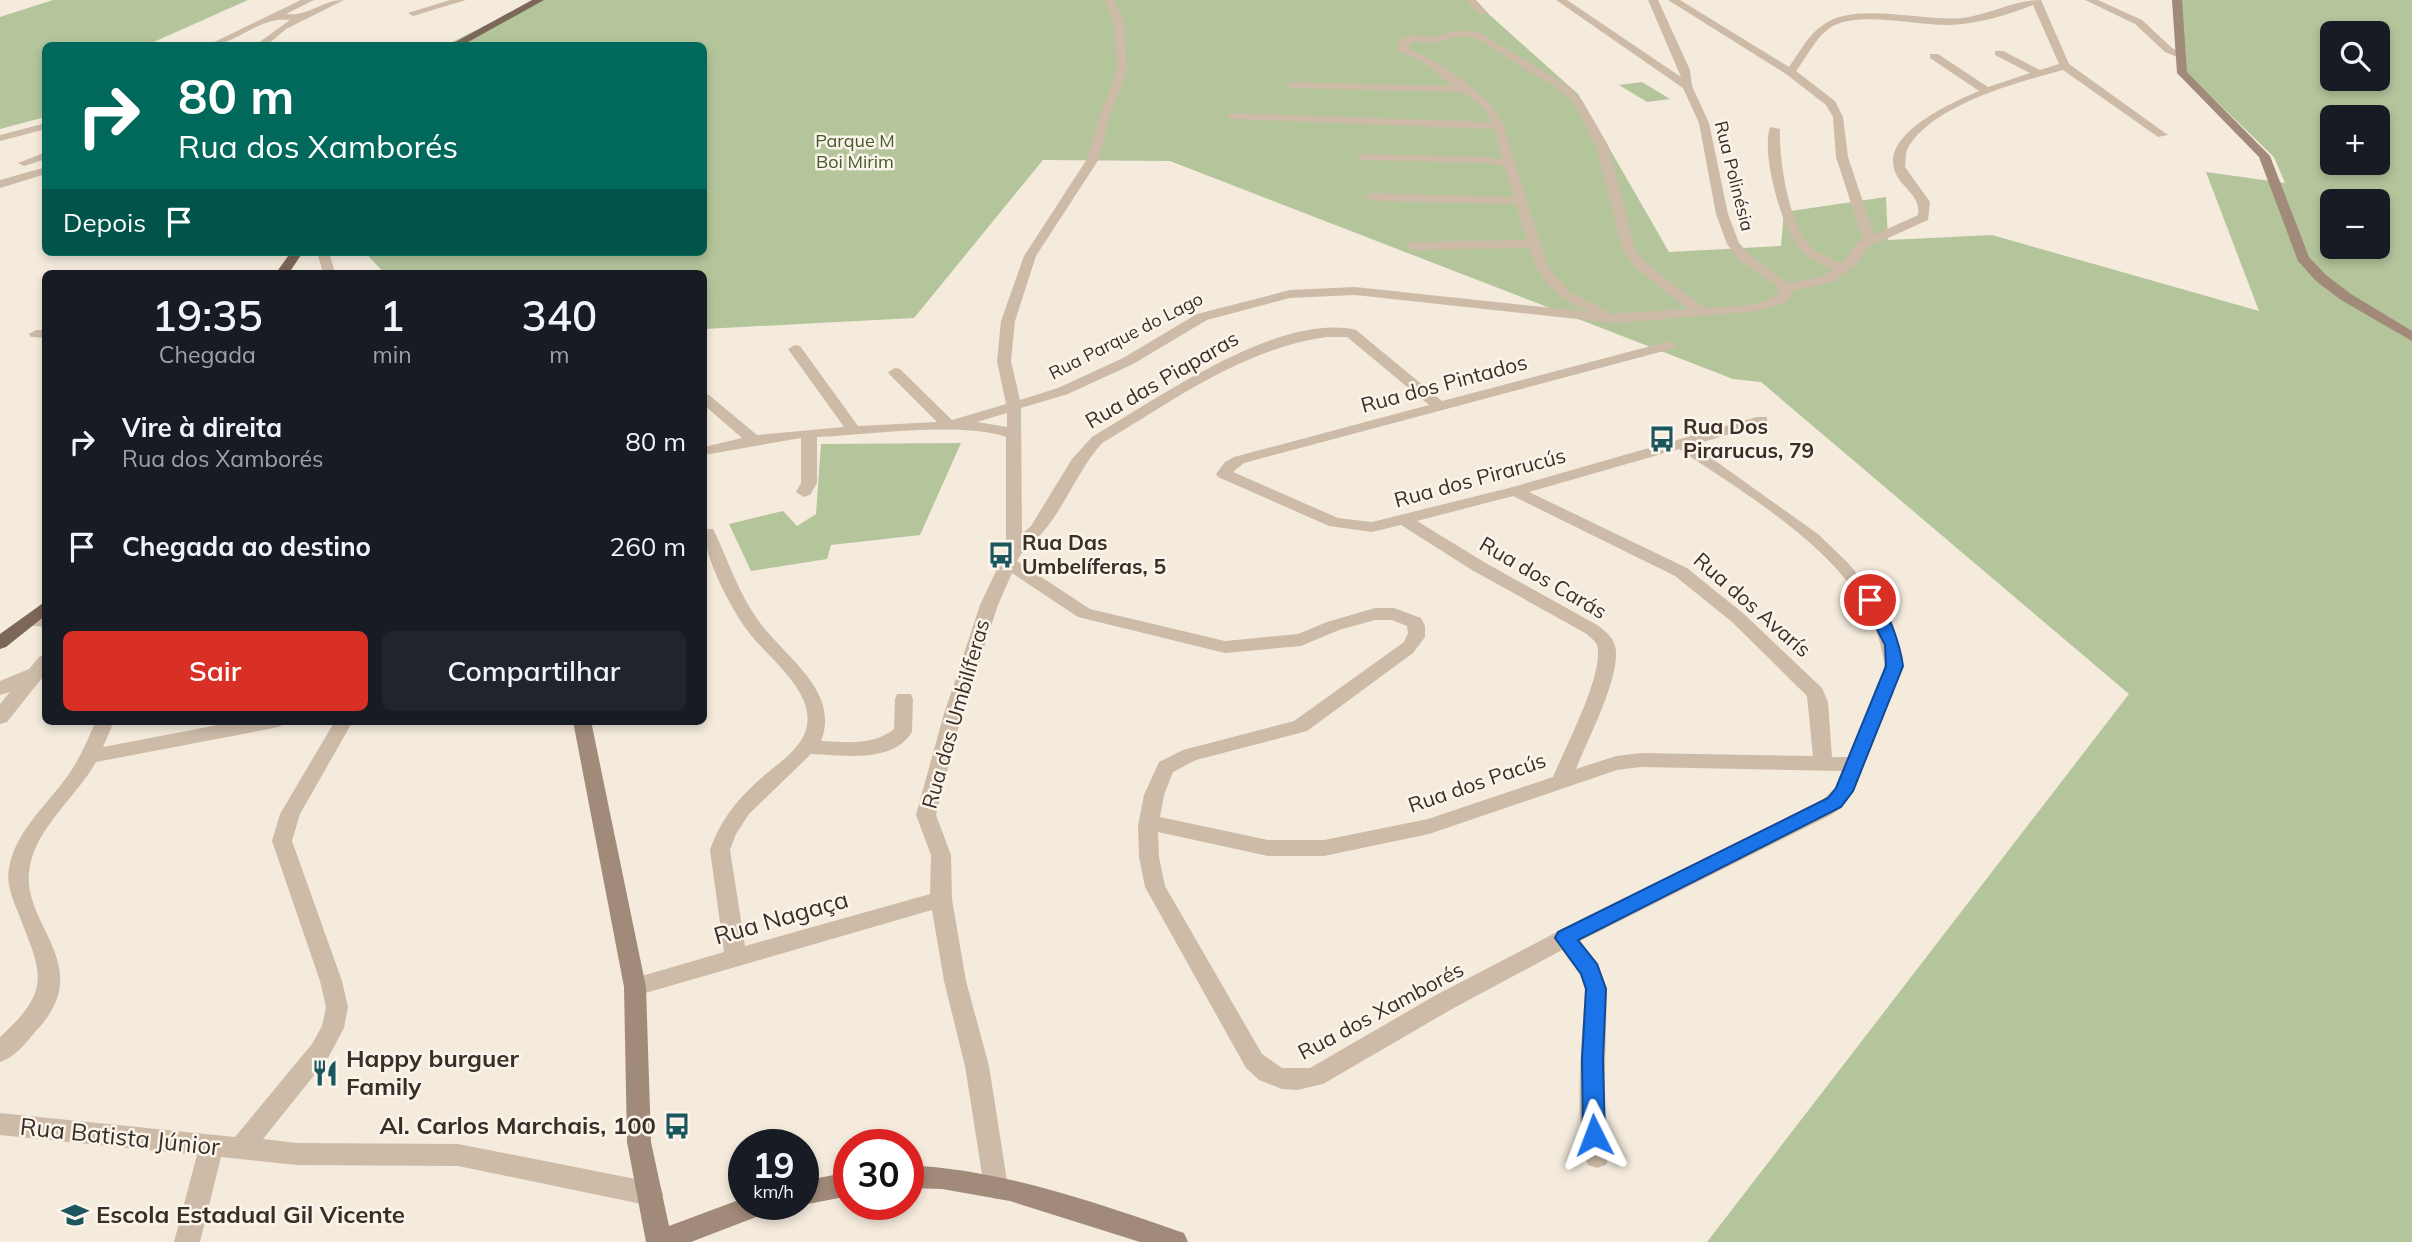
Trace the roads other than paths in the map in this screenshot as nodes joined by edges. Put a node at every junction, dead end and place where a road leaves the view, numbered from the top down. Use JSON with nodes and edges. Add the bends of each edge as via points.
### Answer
{"nodes":[{"id":1,"x":309,"y":0,"type":"edge"},
{"id":2,"x":339,"y":0,"type":"edge"},
{"id":3,"x":461,"y":0,"type":"edge"},
{"id":4,"x":539,"y":0,"type":"edge"},
{"id":5,"x":1110,"y":0,"type":"edge"},
{"id":6,"x":1471,"y":0,"type":"edge"},
{"id":7,"x":1561,"y":0,"type":"edge"},
{"id":8,"x":1653,"y":0,"type":"edge"},
{"id":9,"x":1673,"y":0,"type":"edge"},
{"id":10,"x":2036,"y":0,"type":"edge"},
{"id":11,"x":2090,"y":0,"type":"edge"},
{"id":12,"x":2177,"y":0,"type":"edge"},
{"id":13,"x":414,"y":13,"type":"dead end"},
{"id":14,"x":1483,"y":13,"type":"dead end"},
{"id":15,"x":276,"y":15,"type":"junction"},
{"id":16,"x":300,"y":19,"type":"junction"},
{"id":17,"x":219,"y":42,"type":"edge"},
{"id":18,"x":265,"y":42,"type":"edge"},
{"id":19,"x":460,"y":42,"type":"edge"},
{"id":20,"x":1999,"y":53,"type":"dead end"},
{"id":21,"x":1934,"y":56,"type":"dead end"},
{"id":22,"x":2182,"y":56,"type":"junction"},
{"id":23,"x":2065,"y":65,"type":"junction"},
{"id":24,"x":1657,"y":67,"type":"junction"},
{"id":25,"x":1685,"y":69,"type":"junction"},
{"id":26,"x":1790,"y":72,"type":"junction"},
{"id":27,"x":2038,"y":73,"type":"junction"},
{"id":28,"x":1291,"y":85,"type":"dead end"},
{"id":29,"x":1687,"y":86,"type":"junction"},
{"id":30,"x":1464,"y":89,"type":"junction"},
{"id":31,"x":1987,"y":91,"type":"junction"},
{"id":32,"x":1233,"y":116,"type":"dead end"},
{"id":33,"x":1498,"y":126,"type":"junction"},
{"id":34,"x":42,"y":127,"type":"edge"},
{"id":35,"x":1774,"y":129,"type":"dead end"},
{"id":36,"x":2162,"y":135,"type":"dead end"},
{"id":37,"x":0,"y":138,"type":"edge"},
{"id":38,"x":42,"y":156,"type":"edge"},
{"id":39,"x":1361,"y":157,"type":"dead end"},
{"id":40,"x":24,"y":163,"type":"dead end"},
{"id":41,"x":1510,"y":165,"type":"junction"},
{"id":42,"x":42,"y":171,"type":"edge"},
{"id":43,"x":0,"y":184,"type":"edge"},
{"id":44,"x":1371,"y":197,"type":"dead end"},
{"id":45,"x":1521,"y":201,"type":"junction"},
{"id":46,"x":1870,"y":241,"type":"junction"},
{"id":47,"x":1534,"y":244,"type":"junction"},
{"id":48,"x":1412,"y":246,"type":"dead end"},
{"id":49,"x":1843,"y":269,"type":"junction"},
{"id":50,"x":1786,"y":289,"type":"junction"},
{"id":51,"x":1703,"y":313,"type":"junction"},
{"id":52,"x":1614,"y":319,"type":"junction"},
{"id":53,"x":2412,"y":337,"type":"edge"},
{"id":54,"x":1670,"y":345,"type":"dead end"},
{"id":55,"x":795,"y":349,"type":"dead end"},
{"id":56,"x":895,"y":372,"type":"dead end"},
{"id":57,"x":707,"y":401,"type":"edge"},
{"id":58,"x":1014,"y":407,"type":"junction"},
{"id":59,"x":1439,"y":407,"type":"junction"},
{"id":60,"x":1762,"y":420,"type":"dead end"},
{"id":61,"x":949,"y":426,"type":"junction"},
{"id":62,"x":855,"y":432,"type":"junction"},
{"id":63,"x":809,"y":433,"type":"junction"},
{"id":64,"x":1015,"y":435,"type":"junction"},
{"id":65,"x":754,"y":440,"type":"junction"},
{"id":66,"x":1681,"y":443,"type":"junction"},
{"id":67,"x":707,"y":451,"type":"edge"},
{"id":68,"x":1230,"y":465,"type":"joint"},
{"id":69,"x":1515,"y":491,"type":"junction"},
{"id":70,"x":804,"y":492,"type":"dead end"},
{"id":71,"x":1406,"y":522,"type":"junction"},
{"id":72,"x":708,"y":533,"type":"dead end"},
{"id":73,"x":1011,"y":556,"type":"junction"},
{"id":74,"x":38,"y":621,"type":"edge"},
{"id":75,"x":0,"y":643,"type":"edge"},
{"id":76,"x":42,"y":664,"type":"edge"},
{"id":77,"x":32,"y":673,"type":"junction"},
{"id":78,"x":0,"y":689,"type":"edge"},
{"id":79,"x":904,"y":699,"type":"dead end"},
{"id":80,"x":0,"y":718,"type":"edge"},
{"id":81,"x":103,"y":725,"type":"edge"},
{"id":82,"x":253,"y":725,"type":"edge"},
{"id":83,"x":342,"y":725,"type":"edge"},
{"id":84,"x":583,"y":725,"type":"edge"},
{"id":85,"x":807,"y":747,"type":"junction"},
{"id":86,"x":91,"y":756,"type":"junction"},
{"id":87,"x":1823,"y":763,"type":"junction"},
{"id":88,"x":1852,"y":765,"type":"junction"},
{"id":89,"x":1562,"y":779,"type":"junction"},
{"id":90,"x":1149,"y":822,"type":"junction"},
{"id":91,"x":941,"y":899,"type":"junction"},
{"id":92,"x":1565,"y":938,"type":"junction"},
{"id":93,"x":736,"y":958,"type":"junction"},
{"id":94,"x":635,"y":987,"type":"junction"},
{"id":95,"x":0,"y":1052,"type":"edge"},
{"id":96,"x":0,"y":1124,"type":"edge"},
{"id":97,"x":212,"y":1146,"type":"junction"},
{"id":98,"x":240,"y":1149,"type":"junction"},
{"id":99,"x":1597,"y":1157,"type":"dead end"},
{"id":100,"x":924,"y":1178,"type":"edge"},
{"id":101,"x":996,"y":1187,"type":"junction"},
{"id":102,"x":651,"y":1194,"type":"junction"},
{"id":103,"x":728,"y":1216,"type":"edge"},
{"id":104,"x":187,"y":1242,"type":"edge"},
{"id":105,"x":660,"y":1242,"type":"edge"},
{"id":106,"x":1175,"y":1242,"type":"edge"}],
"edges":[{"from":1,"to":15,"type":"street"},
{"from":2,"to":16,"type":"street"},
{"from":3,"to":13,"type":"street"},
{"from":4,"to":19,"type":"main road"},
{"from":5,"to":58,"type":"street","name":"Rua das Umbilíferas","via":[[1122,70],[1093,159],[1030,256],[1008,321],[1004,361]]},
{"from":6,"to":14,"type":"street"},
{"from":7,"to":24,"type":"street"},
{"from":8,"to":25,"type":"street","name":"Rua Polinésia"},
{"from":9,"to":26,"type":"street"},
{"from":10,"to":23,"type":"street"},
{"from":10,"to":26,"type":"street","via":[[2002,15],[1968,21],[1839,21],[1819,34]]},
{"from":11,"to":22,"type":"street","via":[[2138,21],[2152,31],[2163,49]]},
{"from":12,"to":22,"type":"main road"},
{"from":15,"to":16,"type":"street"},
{"from":15,"to":17,"type":"street"},
{"from":16,"to":18,"type":"street"},
{"from":20,"to":27,"type":"street"},
{"from":21,"to":31,"type":"street"},
{"from":22,"to":53,"type":"main road","via":[[2186,80],[2264,156],[2303,258],[2346,297]]},
{"from":23,"to":27,"type":"street"},
{"from":23,"to":36,"type":"street"},
{"from":24,"to":25,"type":"street"},
{"from":24,"to":29,"type":"street"},
{"from":25,"to":29,"type":"street","name":"Rua Polinésia"},
{"from":26,"to":46,"type":"street","via":[[1836,110],[1842,157]]},
{"from":27,"to":31,"type":"street"},
{"from":28,"to":30,"type":"street"},
{"from":29,"to":50,"type":"street","name":"Rua Polinésia","via":[[1704,123],[1722,214],[1733,244]]},
{"from":30,"to":33,"type":"street","via":[[1489,107]]},
{"from":30,"to":51,"type":"street","via":[[1424,58],[1402,49],[1403,42],[1458,33],[1478,35],[1564,88],[1578,102],[1602,145],[1629,251],[1640,265]]},
{"from":31,"to":46,"type":"street","via":[[1934,116],[1910,136],[1898,165],[1923,200],[1924,218]]},
{"from":32,"to":33,"type":"street"},
{"from":33,"to":41,"type":"street"},
{"from":34,"to":37,"type":"street"},
{"from":35,"to":49,"type":"street","via":[[1776,165],[1801,243]]},
{"from":38,"to":40,"type":"street"},
{"from":39,"to":41,"type":"street","via":[[1487,160]]},
{"from":41,"to":45,"type":"street"},
{"from":42,"to":43,"type":"street"},
{"from":44,"to":45,"type":"street"},
{"from":45,"to":47,"type":"street"},
{"from":46,"to":49,"type":"street"},
{"from":47,"to":48,"type":"street"},
{"from":47,"to":52,"type":"street","via":[[1542,269],[1566,296]]},
{"from":49,"to":50,"type":"street","via":[[1828,279]]},
{"from":50,"to":51,"type":"street","via":[[1787,294],[1778,301]]},
{"from":51,"to":52,"type":"street"},
{"from":52,"to":58,"type":"street","name":"Rua Parque do Lago","via":[[1354,291],[1290,294],[1202,317],[1109,370]]},
{"from":54,"to":59,"type":"street","name":"Rua dos Pintados"},
{"from":55,"to":62,"type":"street"},
{"from":56,"to":61,"type":"street"},
{"from":57,"to":65,"type":"street"},
{"from":58,"to":61,"type":"street","name":"Rua Parque do Lago"},
{"from":58,"to":64,"type":"street","name":"Rua das Umbilíferas"},
{"from":59,"to":68,"type":"street","name":"Rua dos Pintados"},
{"from":59,"to":73,"type":"street","name":"Rua das Piaparas","via":[[1351,333],[1335,332],[1256,349],[1097,440],[1037,529]]},
{"from":60,"to":66,"type":"street","name":"Rua dos Pirarucús"},
{"from":61,"to":62,"type":"street","name":"Rua Parque do Lago"},
{"from":61,"to":64,"type":"street","name":"Rua Parque do Lago","via":[[993,427]]},
{"from":62,"to":63,"type":"street","name":"Rua Parque do Lago"},
{"from":63,"to":65,"type":"street","name":"Rua Parque do Lago"},
{"from":63,"to":70,"type":"street","via":[[809,483]]},
{"from":64,"to":73,"type":"street","name":"Rua das Umbilíferas"},
{"from":65,"to":67,"type":"street","name":"Rua Parque do Lago"},
{"from":66,"to":69,"type":"street","name":"Rua dos Pirarucús"},
{"from":66,"to":88,"type":"street","name":"Rua dos Xamborés","via":[[1821,547],[1870,600],[1885,626],[1895,666]]},
{"from":68,"to":71,"type":"street","name":"Rua dos Pirarucús","via":[[1224,474],[1335,523],[1372,527]]},
{"from":69,"to":71,"type":"street","name":"Rua dos Pirarucús"},
{"from":69,"to":87,"type":"street","name":"Rua dos Avarís","via":[[1700,584],[1815,693]]},
{"from":71,"to":89,"type":"street","name":"Rua dos Carás","via":[[1591,629],[1605,642],[1600,680]]},
{"from":72,"to":85,"type":"street","via":[[750,622],[805,682],[818,720],[818,730]]},
{"from":73,"to":90,"type":"street","name":"Rua dos Xamborés","via":[[1084,613],[1224,647],[1301,640],[1333,625],[1375,614],[1394,614],[1415,622],[1419,631],[1407,649],[1300,726],[1190,755],[1166,767]]},
{"from":73,"to":91,"type":"street","name":"Rua das Umbilíferas","via":[[989,605],[956,704],[926,815],[941,855]]},
{"from":74,"to":75,"type":"main road"},
{"from":76,"to":77,"type":"street"},
{"from":77,"to":78,"type":"street"},
{"from":77,"to":80,"type":"street"},
{"from":79,"to":85,"type":"street","via":[[903,732],[881,747]]},
{"from":81,"to":86,"type":"street"},
{"from":82,"to":86,"type":"street"},
{"from":83,"to":98,"type":"street","via":[[290,814],[282,841],[331,981],[337,1007],[333,1028],[320,1051]]},
{"from":84,"to":94,"type":"main road"},
{"from":85,"to":93,"type":"street","via":[[738,810],[724,834],[720,850]]},
{"from":86,"to":95,"type":"street","via":[[35,834],[19,867],[19,884],[50,969],[51,990],[38,1016]]},
{"from":87,"to":88,"type":"street","name":"Rua dos Pacús"},
{"from":87,"to":89,"type":"street","name":"Rua dos Pacús","via":[[1641,760]]},
{"from":88,"to":92,"type":"street","name":"Rua dos Xamborés","via":[[1844,791],[1824,810]]},
{"from":89,"to":90,"type":"street","name":"Rua dos Pacús","via":[[1429,826],[1324,848],[1268,848]]},
{"from":90,"to":92,"type":"street","name":"Rua dos Xamborés","via":[[1148,864],[1155,887],[1254,1061],[1268,1075],[1282,1080],[1315,1077]]},
{"from":91,"to":93,"type":"street","name":"Rua Nagaça"},
{"from":91,"to":101,"type":"street","name":"Rua das Umbilíferas","via":[[955,981],[977,1066]]},
{"from":92,"to":99,"type":"street","via":[[1590,970],[1596,989],[1592,1107]]},
{"from":93,"to":94,"type":"street","name":"Rua Nagaça"},
{"from":94,"to":102,"type":"main road","via":[[639,1142]]},
{"from":96,"to":97,"type":"street","name":"Rua Batista Júnior"},
{"from":97,"to":98,"type":"street","name":"Rua Batista Júnior"},
{"from":97,"to":104,"type":"street"},
{"from":98,"to":102,"type":"street","name":"Rua Batista Júnior","via":[[458,1155]]},
{"from":100,"to":101,"type":"main road"},
{"from":101,"to":106,"type":"main road"},
{"from":102,"to":105,"type":"main road"},
{"from":103,"to":105,"type":"main road"}]}
